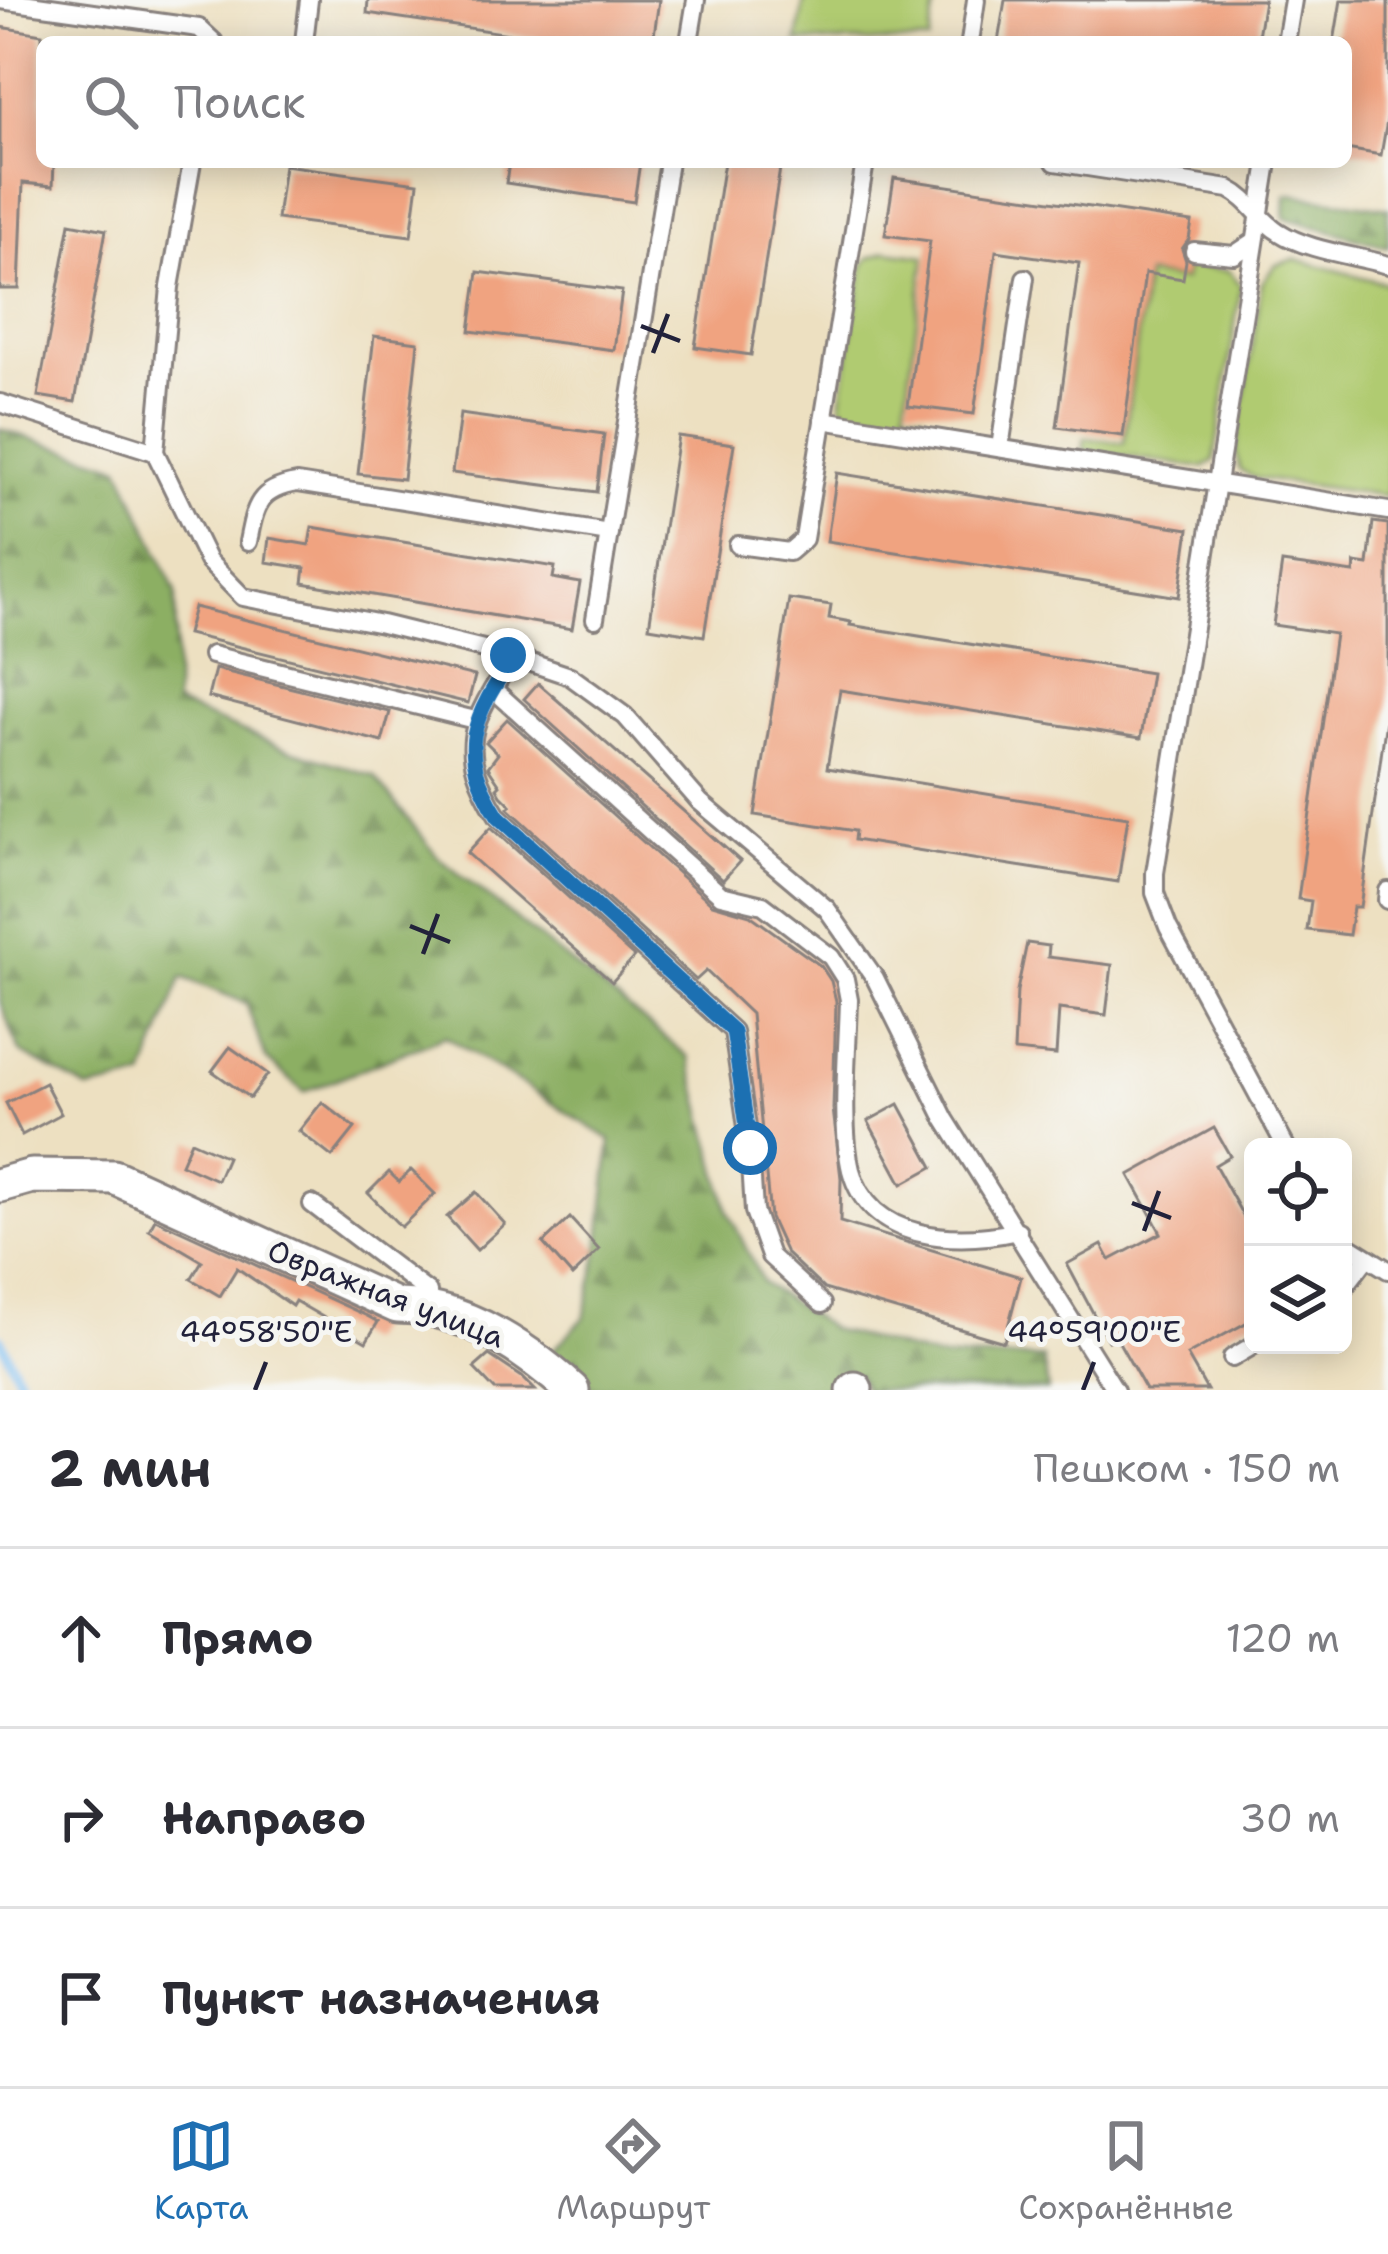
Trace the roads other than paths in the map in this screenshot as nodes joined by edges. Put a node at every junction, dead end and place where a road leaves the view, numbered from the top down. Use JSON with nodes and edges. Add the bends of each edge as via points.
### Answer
{"nodes":[{"id":1,"x":1,"y":0,"type":"edge"},
{"id":2,"x":309,"y":0,"type":"edge"},
{"id":3,"x":696,"y":0,"type":"edge"},
{"id":4,"x":976,"y":0,"type":"edge"},
{"id":5,"x":1293,"y":0,"type":"edge"},
{"id":6,"x":208,"y":36,"type":"edge"},
{"id":7,"x":305,"y":36,"type":"edge"},
{"id":8,"x":690,"y":36,"type":"edge"},
{"id":9,"x":971,"y":36,"type":"edge"},
{"id":10,"x":1287,"y":36,"type":"edge"},
{"id":11,"x":191,"y":168,"type":"edge"},
{"id":12,"x":668,"y":168,"type":"edge"},
{"id":13,"x":864,"y":168,"type":"edge"},
{"id":14,"x":1092,"y":168,"type":"edge"},
{"id":15,"x":1267,"y":168,"type":"edge"},
{"id":16,"x":1259,"y":216,"type":"junction"},
{"id":17,"x":1255,"y":240,"type":"junction"},
{"id":18,"x":1194,"y":251,"type":"dead end"},
{"id":19,"x":1388,"y":265,"type":"edge"},
{"id":20,"x":1024,"y":278,"type":"dead end"},
{"id":21,"x":0,"y":403,"type":"edge"},
{"id":22,"x":823,"y":420,"type":"junction"},
{"id":23,"x":1000,"y":448,"type":"junction"},
{"id":24,"x":155,"y":452,"type":"junction"},
{"id":25,"x":1217,"y":482,"type":"junction"},
{"id":26,"x":1388,"y":511,"type":"edge"},
{"id":27,"x":609,"y":533,"type":"junction"},
{"id":28,"x":248,"y":542,"type":"dead end"},
{"id":29,"x":738,"y":545,"type":"dead end"},
{"id":30,"x":595,"y":619,"type":"dead end"},
{"id":31,"x":212,"y":655,"type":"dead end"},
{"id":32,"x":513,"y":657,"type":"junction"},
{"id":33,"x":493,"y":688,"type":"junction"},
{"id":34,"x":475,"y":720,"type":"junction"},
{"id":35,"x":1281,"y":1138,"type":"edge"},
{"id":36,"x":0,"y":1185,"type":"edge"},
{"id":37,"x":312,"y":1204,"type":"dead end"},
{"id":38,"x":1018,"y":1232,"type":"junction"},
{"id":39,"x":1349,"y":1246,"type":"edge"},
{"id":40,"x":1366,"y":1259,"type":"junction"},
{"id":41,"x":1388,"y":1270,"type":"edge"},
{"id":42,"x":1352,"y":1277,"type":"edge"},
{"id":43,"x":822,"y":1304,"type":"dead end"},
{"id":44,"x":429,"y":1306,"type":"junction"},
{"id":45,"x":1244,"y":1351,"type":"edge"},
{"id":46,"x":1232,"y":1358,"type":"dead end"},
{"id":47,"x":572,"y":1390,"type":"edge"},
{"id":48,"x":1115,"y":1390,"type":"edge"}],
"edges":[{"from":1,"to":6,"type":"lane","via":[[199,28]]},
{"from":2,"to":7,"type":"lane"},
{"from":3,"to":8,"type":"lane"},
{"from":4,"to":9,"type":"lane"},
{"from":5,"to":10,"type":"lane"},
{"from":11,"to":24,"type":"lane"},
{"from":12,"to":27,"type":"lane"},
{"from":13,"to":22,"type":"lane"},
{"from":14,"to":16,"type":"lane","via":[[1229,190]]},
{"from":15,"to":16,"type":"lane"},
{"from":16,"to":17,"type":"lane"},
{"from":16,"to":19,"type":"lane","via":[[1286,236]]},
{"from":17,"to":18,"type":"lane","via":[[1234,255]]},
{"from":17,"to":25,"type":"lane"},
{"from":20,"to":23,"type":"lane"},
{"from":21,"to":24,"type":"lane"},
{"from":22,"to":23,"type":"lane"},
{"from":22,"to":29,"type":"lane","via":[[804,539],[789,552]]},
{"from":23,"to":25,"type":"lane"},
{"from":24,"to":32,"type":"lane","via":[[208,561],[243,597]]},
{"from":25,"to":26,"type":"lane"},
{"from":25,"to":35,"type":"lane","via":[[1156,893]]},
{"from":27,"to":28,"type":"lane","via":[[298,483],[263,496]]},
{"from":27,"to":30,"type":"lane"},
{"from":31,"to":34,"type":"lane"},
{"from":32,"to":33,"type":"lane"},
{"from":32,"to":38,"type":"lane","via":[[570,676],[625,716],[700,802],[827,909]]},
{"from":33,"to":34,"type":"lane"},
{"from":33,"to":38,"type":"lane","via":[[721,895],[763,905],[831,957],[849,1000],[851,1172],[879,1215],[948,1240]]},
{"from":34,"to":43,"type":"lane","via":[[475,776],[498,816],[733,1031],[754,1211],[770,1256]]},
{"from":36,"to":44,"type":"street","name":"Овражная улица","via":[[32,1177],[114,1178],[397,1306]]},
{"from":37,"to":44,"type":"lane","via":[[428,1292]]},
{"from":38,"to":48,"type":"lane"},
{"from":39,"to":40,"type":"lane"},
{"from":40,"to":41,"type":"lane"},
{"from":40,"to":42,"type":"lane"},
{"from":44,"to":47,"type":"street","name":"Овражная улица","via":[[527,1350]]},
{"from":45,"to":46,"type":"lane"}]}
